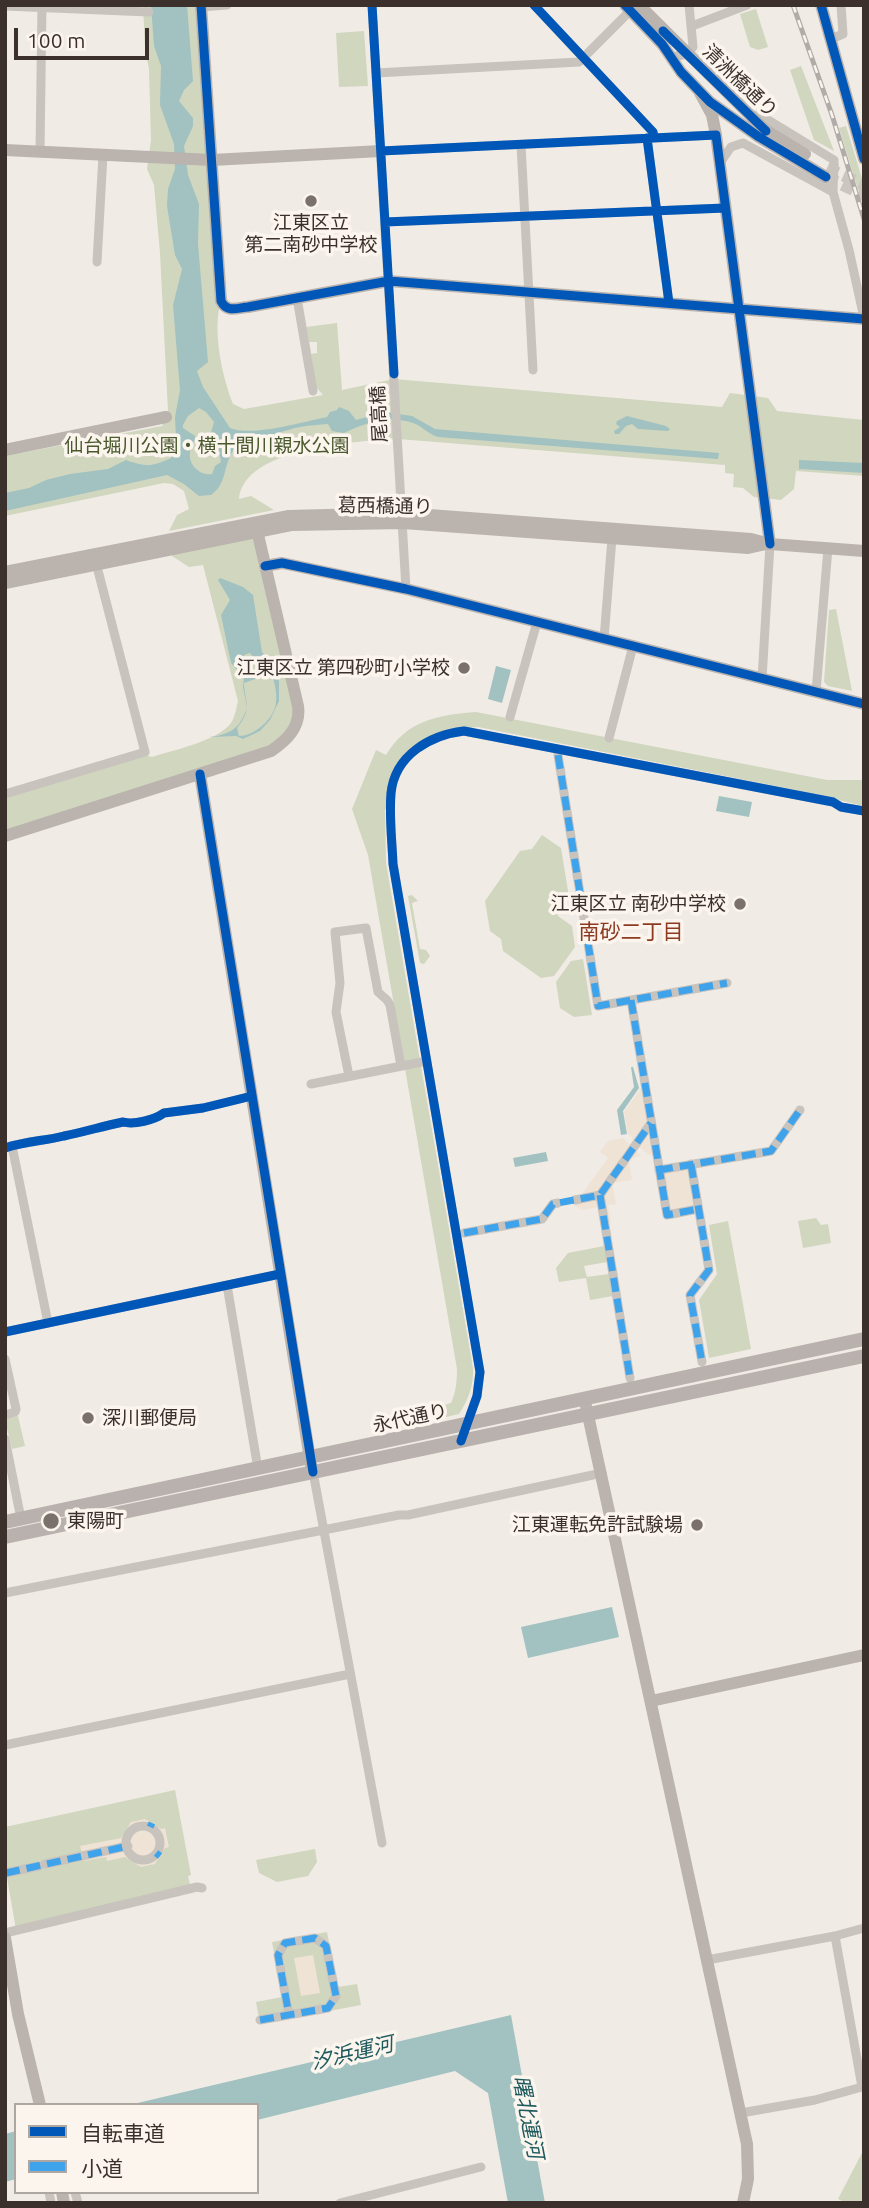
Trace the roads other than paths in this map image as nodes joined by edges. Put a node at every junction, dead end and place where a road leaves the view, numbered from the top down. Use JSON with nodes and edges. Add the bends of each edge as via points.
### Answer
{"nodes":[{"id":1,"x":227,"y":5,"type":"edge"},
{"id":2,"x":372,"y":5,"type":"edge"},
{"id":3,"x":534,"y":5,"type":"edge"},
{"id":4,"x":689,"y":5,"type":"edge"},
{"id":5,"x":747,"y":5,"type":"edge"},
{"id":6,"x":821,"y":5,"type":"edge"},
{"id":7,"x":841,"y":5,"type":"edge"},
{"id":8,"x":5,"y":6,"type":"edge"},
{"id":9,"x":42,"y":6,"type":"edge"},
{"id":10,"x":201,"y":6,"type":"edge"},
{"id":11,"x":632,"y":7,"type":"edge"},
{"id":12,"x":149,"y":12,"type":"dead end"},
{"id":13,"x":692,"y":26,"type":"junction"},
{"id":14,"x":831,"y":39,"type":"junction"},
{"id":15,"x":687,"y":54,"type":"junction"},
{"id":16,"x":583,"y":57,"type":"junction"},
{"id":17,"x":672,"y":57,"type":"junction"},
{"id":18,"x":376,"y":73,"type":"junction"},
{"id":19,"x":709,"y":76,"type":"junction"},
{"id":20,"x":700,"y":93,"type":"junction"},
{"id":21,"x":718,"y":108,"type":"junction"},
{"id":22,"x":748,"y":114,"type":"junction"},
{"id":23,"x":730,"y":116,"type":"junction"},
{"id":24,"x":716,"y":135,"type":"junction"},
{"id":25,"x":759,"y":137,"type":"junction"},
{"id":26,"x":650,"y":138,"type":"junction"},
{"id":27,"x":521,"y":145,"type":"junction"},
{"id":28,"x":5,"y":150,"type":"edge"},
{"id":29,"x":381,"y":151,"type":"junction"},
{"id":30,"x":40,"y":152,"type":"junction"},
{"id":31,"x":103,"y":155,"type":"junction"},
{"id":32,"x":864,"y":159,"type":"edge"},
{"id":33,"x":212,"y":160,"type":"junction"},
{"id":34,"x":720,"y":163,"type":"junction"},
{"id":35,"x":830,"y":178,"type":"junction"},
{"id":36,"x":726,"y":208,"type":"junction"},
{"id":37,"x":656,"y":211,"type":"junction"},
{"id":38,"x":526,"y":216,"type":"junction"},
{"id":39,"x":385,"y":222,"type":"junction"},
{"id":40,"x":97,"y":262,"type":"dead end"},
{"id":41,"x":389,"y":281,"type":"junction"},
{"id":42,"x":529,"y":293,"type":"junction"},
{"id":43,"x":297,"y":298,"type":"junction"},
{"id":44,"x":669,"y":303,"type":"junction"},
{"id":45,"x":740,"y":309,"type":"junction"},
{"id":46,"x":864,"y":318,"type":"edge"},
{"id":47,"x":533,"y":370,"type":"dead end"},
{"id":48,"x":313,"y":391,"type":"dead end"},
{"id":49,"x":166,"y":417,"type":"dead end"},
{"id":50,"x":5,"y":450,"type":"edge"},
{"id":51,"x":402,"y":518,"type":"junction"},
{"id":52,"x":256,"y":527,"type":"junction"},
{"id":53,"x":612,"y":538,"type":"junction"},
{"id":54,"x":770,"y":544,"type":"junction"},
{"id":55,"x":828,"y":548,"type":"junction"},
{"id":56,"x":864,"y":551,"type":"edge"},
{"id":57,"x":95,"y":559,"type":"junction"},
{"id":58,"x":265,"y":565,"type":"junction"},
{"id":59,"x":5,"y":572,"type":"edge"},
{"id":60,"x":5,"y":583,"type":"edge"},
{"id":61,"x":406,"y":589,"type":"junction"},
{"id":62,"x":537,"y":622,"type":"junction"},
{"id":63,"x":604,"y":639,"type":"junction"},
{"id":64,"x":633,"y":646,"type":"junction"},
{"id":65,"x":762,"y":679,"type":"junction"},
{"id":66,"x":816,"y":692,"type":"junction"},
{"id":67,"x":864,"y":704,"type":"edge"},
{"id":68,"x":510,"y":717,"type":"dead end"},
{"id":69,"x":610,"y":738,"type":"dead end"},
{"id":70,"x":558,"y":755,"type":"dead end"},
{"id":71,"x":200,"y":774,"type":"junction"},
{"id":72,"x":5,"y":794,"type":"edge"},
{"id":73,"x":864,"y":811,"type":"edge"},
{"id":74,"x":5,"y":836,"type":"edge"},
{"id":75,"x":727,"y":983,"type":"dead end"},
{"id":76,"x":631,"y":1000,"type":"junction"},
{"id":77,"x":427,"y":1060,"type":"junction"},
{"id":78,"x":401,"y":1066,"type":"junction"},
{"id":79,"x":349,"y":1076,"type":"junction"},
{"id":80,"x":311,"y":1084,"type":"dead end"},
{"id":81,"x":252,"y":1097,"type":"junction"},
{"id":82,"x":800,"y":1110,"type":"dead end"},
{"id":83,"x":651,"y":1123,"type":"junction"},
{"id":84,"x":9,"y":1147,"type":"edge"},
{"id":85,"x":691,"y":1164,"type":"junction"},
{"id":86,"x":659,"y":1170,"type":"junction"},
{"id":87,"x":600,"y":1195,"type":"junction"},
{"id":88,"x":575,"y":1200,"type":"dead end"},
{"id":89,"x":558,"y":1203,"type":"dead end"},
{"id":90,"x":698,"y":1209,"type":"junction"},
{"id":91,"x":464,"y":1233,"type":"dead end"},
{"id":92,"x":280,"y":1274,"type":"junction"},
{"id":93,"x":227,"y":1285,"type":"junction"},
{"id":94,"x":48,"y":1323,"type":"junction"},
{"id":95,"x":5,"y":1332,"type":"edge"},
{"id":96,"x":864,"y":1339,"type":"edge"},
{"id":97,"x":864,"y":1356,"type":"edge"},
{"id":98,"x":5,"y":1359,"type":"edge"},
{"id":99,"x":702,"y":1363,"type":"dead end"},
{"id":100,"x":630,"y":1378,"type":"dead end"},
{"id":101,"x":587,"y":1407,"type":"junction"},
{"id":102,"x":5,"y":1415,"type":"edge"},
{"id":103,"x":466,"y":1426,"type":"junction"},
{"id":104,"x":5,"y":1439,"type":"edge"},
{"id":105,"x":461,"y":1441,"type":"junction"},
{"id":106,"x":311,"y":1465,"type":"junction"},
{"id":107,"x":258,"y":1469,"type":"junction"},
{"id":108,"x":602,"y":1474,"type":"junction"},
{"id":109,"x":21,"y":1519,"type":"junction"},
{"id":110,"x":5,"y":1522,"type":"edge"},
{"id":111,"x":323,"y":1531,"type":"junction"},
{"id":112,"x":5,"y":1537,"type":"edge"},
{"id":113,"x":5,"y":1594,"type":"edge"},
{"id":114,"x":864,"y":1654,"type":"edge"},
{"id":115,"x":350,"y":1674,"type":"junction"},
{"id":116,"x":651,"y":1701,"type":"junction"},
{"id":117,"x":5,"y":1745,"type":"edge"},
{"id":118,"x":382,"y":1843,"type":"dead end"},
{"id":119,"x":128,"y":1846,"type":"junction"},
{"id":120,"x":6,"y":1873,"type":"edge"},
{"id":121,"x":202,"y":1888,"type":"dead end"},
{"id":122,"x":864,"y":1928,"type":"edge"},
{"id":123,"x":5,"y":1936,"type":"edge"},
{"id":124,"x":835,"y":1936,"type":"junction"},
{"id":125,"x":708,"y":1960,"type":"junction"},
{"id":126,"x":289,"y":2015,"type":"junction"},
{"id":127,"x":260,"y":2020,"type":"dead end"},
{"id":128,"x":39,"y":2103,"type":"edge"},
{"id":129,"x":741,"y":2113,"type":"junction"},
{"id":130,"x":481,"y":2167,"type":"dead end"},
{"id":131,"x":340,"y":2203,"type":"edge"},
{"id":132,"x":743,"y":2203,"type":"edge"}],
"edges":[{"from":1,"to":10,"type":"street"},
{"from":2,"to":18,"type":"street","name":"尾高橋"},
{"from":3,"to":16,"type":"street"},
{"from":4,"to":13,"type":"street"},
{"from":5,"to":13,"type":"street"},
{"from":6,"to":14,"type":"street"},
{"from":7,"to":14,"type":"street","via":[[843,34]]},
{"from":8,"to":9,"type":"street"},
{"from":9,"to":12,"type":"street"},
{"from":9,"to":30,"type":"street"},
{"from":10,"to":33,"type":"street"},
{"from":11,"to":15,"type":"street","name":"清洲橋通り"},
{"from":11,"to":16,"type":"street"},
{"from":11,"to":17,"type":"street","name":"清洲橋通り"},
{"from":13,"to":15,"type":"street","via":[[693,47]]},
{"from":14,"to":32,"type":"street"},
{"from":15,"to":17,"type":"street"},
{"from":15,"to":19,"type":"street","name":"清洲橋通り"},
{"from":16,"to":18,"type":"street","via":[[575,62]]},
{"from":16,"to":26,"type":"street","via":[[653,132]]},
{"from":17,"to":20,"type":"street","name":"清洲橋通り"},
{"from":18,"to":29,"type":"street","name":"尾高橋"},
{"from":19,"to":21,"type":"street"},
{"from":19,"to":22,"type":"street","name":"清洲橋通り"},
{"from":20,"to":21,"type":"street","name":"清洲橋通り"},
{"from":20,"to":24,"type":"street"},
{"from":21,"to":23,"type":"street","name":"清洲橋通り"},
{"from":21,"to":24,"type":"street"},
{"from":22,"to":23,"type":"street"},
{"from":22,"to":35,"type":"street","name":"清洲橋通り"},
{"from":23,"to":24,"type":"street"},
{"from":23,"to":25,"type":"street","name":"清洲橋通り"},
{"from":24,"to":25,"type":"street","via":[[736,128]]},
{"from":24,"to":26,"type":"street"},
{"from":24,"to":34,"type":"street"},
{"from":25,"to":35,"type":"street","name":"清洲橋通り"},
{"from":26,"to":27,"type":"street"},
{"from":26,"to":37,"type":"street"},
{"from":27,"to":29,"type":"street"},
{"from":27,"to":38,"type":"street"},
{"from":28,"to":30,"type":"street"},
{"from":29,"to":33,"type":"street"},
{"from":29,"to":39,"type":"street","name":"尾高橋"},
{"from":30,"to":31,"type":"street"},
{"from":31,"to":33,"type":"street"},
{"from":31,"to":40,"type":"street"},
{"from":33,"to":43,"type":"street","via":[[223,305],[230,309]]},
{"from":34,"to":35,"type":"street","via":[[731,147],[743,143]]},
{"from":34,"to":36,"type":"street"},
{"from":35,"to":46,"type":"street"},
{"from":36,"to":37,"type":"street"},
{"from":36,"to":45,"type":"street"},
{"from":37,"to":38,"type":"street"},
{"from":37,"to":44,"type":"street"},
{"from":38,"to":39,"type":"street"},
{"from":38,"to":42,"type":"street"},
{"from":39,"to":41,"type":"street","name":"尾高橋"},
{"from":41,"to":42,"type":"street"},
{"from":41,"to":43,"type":"street"},
{"from":41,"to":51,"type":"street","name":"尾高橋"},
{"from":42,"to":44,"type":"street"},
{"from":42,"to":47,"type":"street"},
{"from":43,"to":48,"type":"street"},
{"from":44,"to":45,"type":"street"},
{"from":45,"to":46,"type":"street"},
{"from":45,"to":54,"type":"street"},
{"from":49,"to":50,"type":"street"},
{"from":51,"to":52,"type":"street","name":"葛西橋通り","via":[[289,516]]},
{"from":51,"to":53,"type":"street","name":"葛西橋通り"},
{"from":51,"to":54,"type":"street","name":"葛西橋通り","via":[[751,538]]},
{"from":51,"to":61,"type":"street","name":"尾高橋"},
{"from":52,"to":57,"type":"street","name":"葛西橋通り"},
{"from":52,"to":58,"type":"street"},
{"from":53,"to":54,"type":"street","name":"葛西橋通り","via":[[748,548]]},
{"from":53,"to":63,"type":"street"},
{"from":54,"to":55,"type":"street","name":"葛西橋通り"},
{"from":54,"to":65,"type":"street"},
{"from":55,"to":56,"type":"street","name":"葛西橋通り"},
{"from":55,"to":66,"type":"street"},
{"from":57,"to":59,"type":"street","name":"葛西橋通り"},
{"from":57,"to":60,"type":"street","name":"葛西橋通り"},
{"from":57,"to":72,"type":"street","via":[[145,752]]},
{"from":58,"to":61,"type":"street","via":[[282,563]]},
{"from":58,"to":71,"type":"street","via":[[298,706],[297,722],[291,735],[271,751]]},
{"from":61,"to":62,"type":"street"},
{"from":62,"to":63,"type":"street"},
{"from":62,"to":68,"type":"street"},
{"from":63,"to":64,"type":"street"},
{"from":64,"to":65,"type":"street"},
{"from":64,"to":69,"type":"street"},
{"from":65,"to":66,"type":"street"},
{"from":66,"to":67,"type":"street"},
{"from":70,"to":76,"type":"street","via":[[598,1006]]},
{"from":71,"to":74,"type":"street"},
{"from":71,"to":81,"type":"street"},
{"from":73,"to":77,"type":"street","via":[[477,732],[451,732],[423,743],[403,764],[391,791],[393,863]]},
{"from":75,"to":76,"type":"street"},
{"from":76,"to":83,"type":"street"},
{"from":77,"to":78,"type":"street"},
{"from":77,"to":103,"type":"street","via":[[480,1372]]},
{"from":78,"to":79,"type":"street"},
{"from":78,"to":79,"type":"street","via":[[390,1005],[378,992],[366,928],[335,932],[340,983],[336,1012]]},
{"from":79,"to":80,"type":"street"},
{"from":81,"to":84,"type":"street"},
{"from":81,"to":92,"type":"street"},
{"from":82,"to":85,"type":"street","via":[[771,1151]]},
{"from":83,"to":86,"type":"street"},
{"from":83,"to":87,"type":"street"},
{"from":84,"to":94,"type":"street"},
{"from":85,"to":86,"type":"street"},
{"from":85,"to":90,"type":"street"},
{"from":86,"to":90,"type":"street","via":[[667,1214]]},
{"from":87,"to":88,"type":"street"},
{"from":87,"to":100,"type":"street"},
{"from":89,"to":91,"type":"street","via":[[552,1204],[542,1219]]},
{"from":90,"to":99,"type":"street","via":[[709,1270],[690,1295]]},
{"from":92,"to":93,"type":"street"},
{"from":92,"to":106,"type":"street"},
{"from":93,"to":94,"type":"street"},
{"from":93,"to":107,"type":"street"},
{"from":94,"to":95,"type":"street"},
{"from":96,"to":101,"type":"main road","name":"永代通り"},
{"from":97,"to":101,"type":"main road","name":"永代通り"},
{"from":98,"to":102,"type":"street","via":[[16,1409]]},
{"from":101,"to":103,"type":"main road","name":"永代通り"},
{"from":101,"to":105,"type":"main road","name":"永代通り"},
{"from":101,"to":108,"type":"street"},
{"from":103,"to":105,"type":"street"},
{"from":103,"to":106,"type":"main road","name":"永代通り"},
{"from":104,"to":109,"type":"street"},
{"from":105,"to":106,"type":"main road","name":"永代通り"},
{"from":106,"to":107,"type":"main road","name":"永代通り"},
{"from":106,"to":111,"type":"street"},
{"from":106,"to":112,"type":"main road","name":"永代通り"},
{"from":107,"to":109,"type":"main road","name":"永代通り"},
{"from":108,"to":111,"type":"street"},
{"from":108,"to":116,"type":"street"},
{"from":109,"to":110,"type":"main road","name":"永代通り"},
{"from":111,"to":113,"type":"street"},
{"from":111,"to":115,"type":"street"},
{"from":114,"to":116,"type":"street"},
{"from":115,"to":117,"type":"street"},
{"from":115,"to":118,"type":"street"},
{"from":116,"to":125,"type":"street"},
{"from":119,"to":119,"type":"street","via":[[126,1837],[133,1828],[151,1825],[158,1855],[140,1860],[130,1855]]},
{"from":119,"to":120,"type":"street"},
{"from":121,"to":123,"type":"street"},
{"from":122,"to":124,"type":"street"},
{"from":123,"to":128,"type":"street"},
{"from":124,"to":125,"type":"street"},
{"from":124,"to":129,"type":"street","via":[[862,2087]]},
{"from":125,"to":129,"type":"street"},
{"from":126,"to":126,"type":"street","via":[[278,1955],[285,1943],[315,1938],[327,1946],[336,1996],[328,2008]]},
{"from":126,"to":127,"type":"street"},
{"from":129,"to":132,"type":"street","via":[[749,2161]]},
{"from":130,"to":131,"type":"street"}]}
